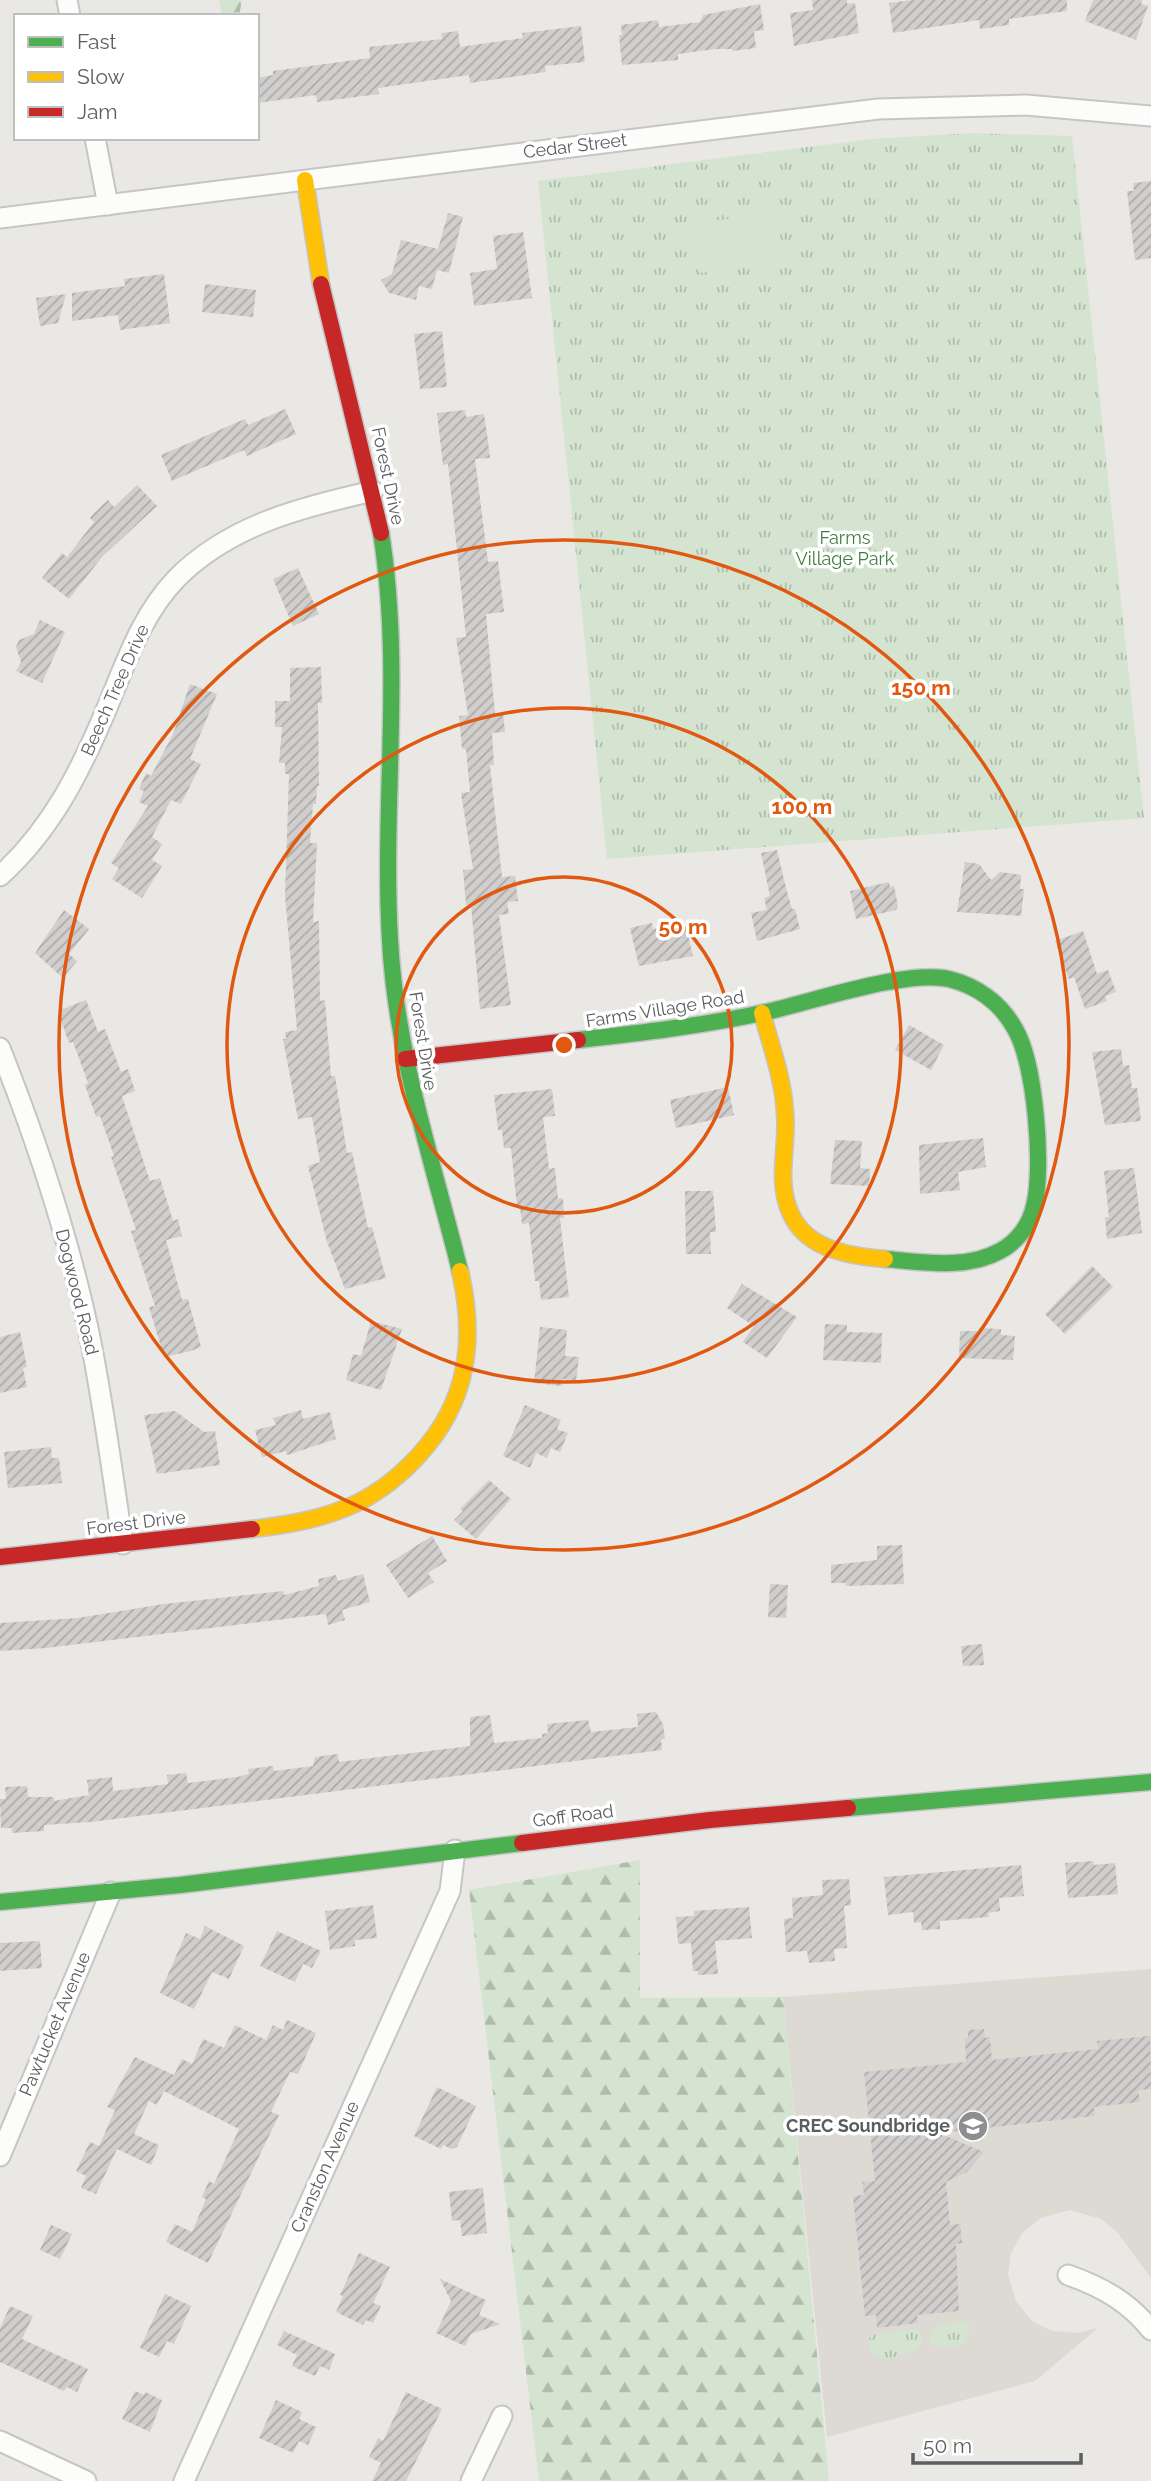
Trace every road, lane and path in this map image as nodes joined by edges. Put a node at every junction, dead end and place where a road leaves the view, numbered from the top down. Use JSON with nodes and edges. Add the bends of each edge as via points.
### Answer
{"nodes":[{"id":1,"x":1151,"y":116,"type":"edge"},
{"id":2,"x":95,"y":140,"type":"edge"},
{"id":3,"x":305,"y":180,"type":"junction"},
{"id":4,"x":108,"y":205,"type":"junction"},
{"id":5,"x":0,"y":218,"type":"edge"},
{"id":6,"x":373,"y":491,"type":"junction"},
{"id":7,"x":0,"y":876,"type":"edge"},
{"id":8,"x":762,"y":1013,"type":"junction"},
{"id":9,"x":0,"y":1048,"type":"edge"},
{"id":10,"x":405,"y":1059,"type":"junction"},
{"id":11,"x":123,"y":1544,"type":"junction"},
{"id":12,"x":0,"y":1557,"type":"edge"},
{"id":13,"x":1151,"y":1782,"type":"edge"},
{"id":14,"x":455,"y":1850,"type":"junction"},
{"id":15,"x":111,"y":1892,"type":"junction"},
{"id":16,"x":0,"y":1902,"type":"edge"},
{"id":17,"x":0,"y":2156,"type":"edge"},
{"id":18,"x":1068,"y":2276,"type":"dead end"},
{"id":19,"x":1151,"y":2330,"type":"edge"},
{"id":20,"x":502,"y":2416,"type":"dead end"},
{"id":21,"x":0,"y":2441,"type":"edge"},
{"id":22,"x":86,"y":2481,"type":"edge"},
{"id":23,"x":184,"y":2481,"type":"edge"},
{"id":24,"x":471,"y":2481,"type":"edge"}],
"edges":[{"from":1,"to":3,"type":"street","name":"Cedar Street","via":[[1034,105],[891,108]]},
{"from":2,"to":4,"type":"street"},
{"from":3,"to":4,"type":"street","name":"Cedar Street"},
{"from":3,"to":6,"type":"street","name":"Forest Drive","via":[[325,305]]},
{"from":4,"to":5,"type":"street","name":"Cedar Street"},
{"from":6,"to":7,"type":"street","name":"Beech Tree Drive","via":[[259,524],[217,547],[177,578],[140,631],[54,815]]},
{"from":6,"to":10,"type":"street","name":"Forest Drive","via":[[392,636],[395,710],[388,900]]},
{"from":8,"to":8,"type":"street","name":"Farms Village Road","via":[[927,976],[959,981],[993,1000],[1021,1041],[1030,1087],[1038,1174],[1034,1208],[1021,1234],[993,1254],[952,1262],[847,1256],[808,1238],[785,1199],[784,1104]]},
{"from":8,"to":10,"type":"street","name":"Farms Village Road","via":[[603,1039]]},
{"from":9,"to":11,"type":"street","name":"Dogwood Road","via":[[47,1179],[81,1298]]},
{"from":10,"to":11,"type":"street","name":"Forest Drive","via":[[470,1315],[468,1366],[447,1419],[388,1484],[344,1508],[282,1525]]},
{"from":11,"to":12,"type":"street","name":"Forest Drive"},
{"from":13,"to":14,"type":"street","name":"Goff Road","via":[[710,1820]]},
{"from":14,"to":15,"type":"street","name":"Goff Road"},
{"from":14,"to":23,"type":"street","name":"Cranston Avenue","via":[[450,1891]]},
{"from":15,"to":16,"type":"street","name":"Goff Road"},
{"from":15,"to":17,"type":"street","name":"Pawtucket Avenue"},
{"from":18,"to":19,"type":"street","via":[[1110,2293],[1133,2309]]},
{"from":20,"to":24,"type":"street"},
{"from":21,"to":22,"type":"street"}]}
